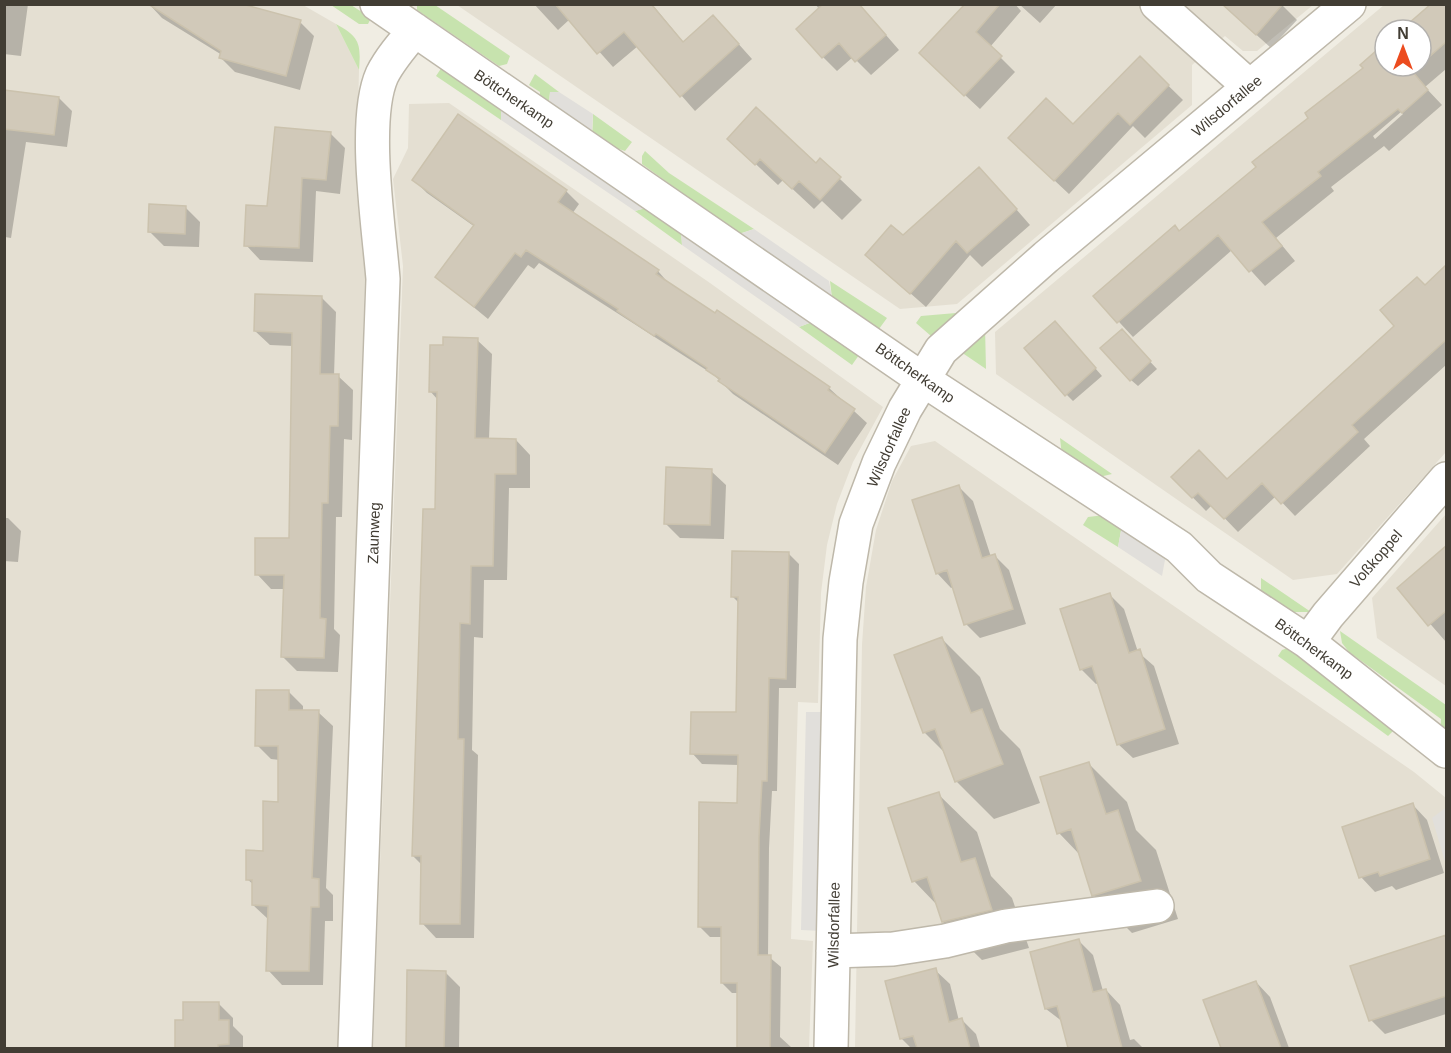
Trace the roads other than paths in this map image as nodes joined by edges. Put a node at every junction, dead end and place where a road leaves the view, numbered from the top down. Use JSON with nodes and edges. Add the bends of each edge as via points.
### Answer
{"nodes":[{"id":1,"x":377,"y":4,"type":"edge"},
{"id":2,"x":1157,"y":4,"type":"edge"},
{"id":3,"x":1349,"y":4,"type":"edge"},
{"id":4,"x":415,"y":30,"type":"junction"},
{"id":5,"x":1250,"y":87,"type":"junction"},
{"id":6,"x":922,"y":379,"type":"junction"},
{"id":7,"x":1446,"y":479,"type":"edge"},
{"id":8,"x":1308,"y":642,"type":"junction"},
{"id":9,"x":1446,"y":751,"type":"edge"},
{"id":10,"x":1157,"y":906,"type":"dead end"},
{"id":11,"x":833,"y":951,"type":"junction"},
{"id":12,"x":355,"y":1048,"type":"edge"},
{"id":13,"x":831,"y":1048,"type":"edge"}],
"edges":[{"from":1,"to":4,"type":"street","name":"Böttcherkamp"},
{"from":2,"to":5,"type":"street"},
{"from":3,"to":5,"type":"street","name":"Wilsdorfallee"},
{"from":4,"to":6,"type":"street","name":"Böttcherkamp"},
{"from":4,"to":12,"type":"street","name":"Zaunweg","via":[[382,75],[375,101],[374,171],[383,279]]},
{"from":5,"to":6,"type":"street","name":"Wilsdorfallee","via":[[1003,294],[941,350]]},
{"from":6,"to":8,"type":"street","name":"Böttcherkamp","via":[[1169,541],[1209,577]]},
{"from":6,"to":11,"type":"street","name":"Wilsdorfallee","via":[[892,436],[860,514],[846,582],[840,639]]},
{"from":7,"to":8,"type":"street","name":"Voßkoppel"},
{"from":8,"to":9,"type":"street","name":"Böttcherkamp"},
{"from":10,"to":11,"type":"street","via":[[1006,926],[892,949]]},
{"from":11,"to":13,"type":"street","name":"Wilsdorfallee"}]}
